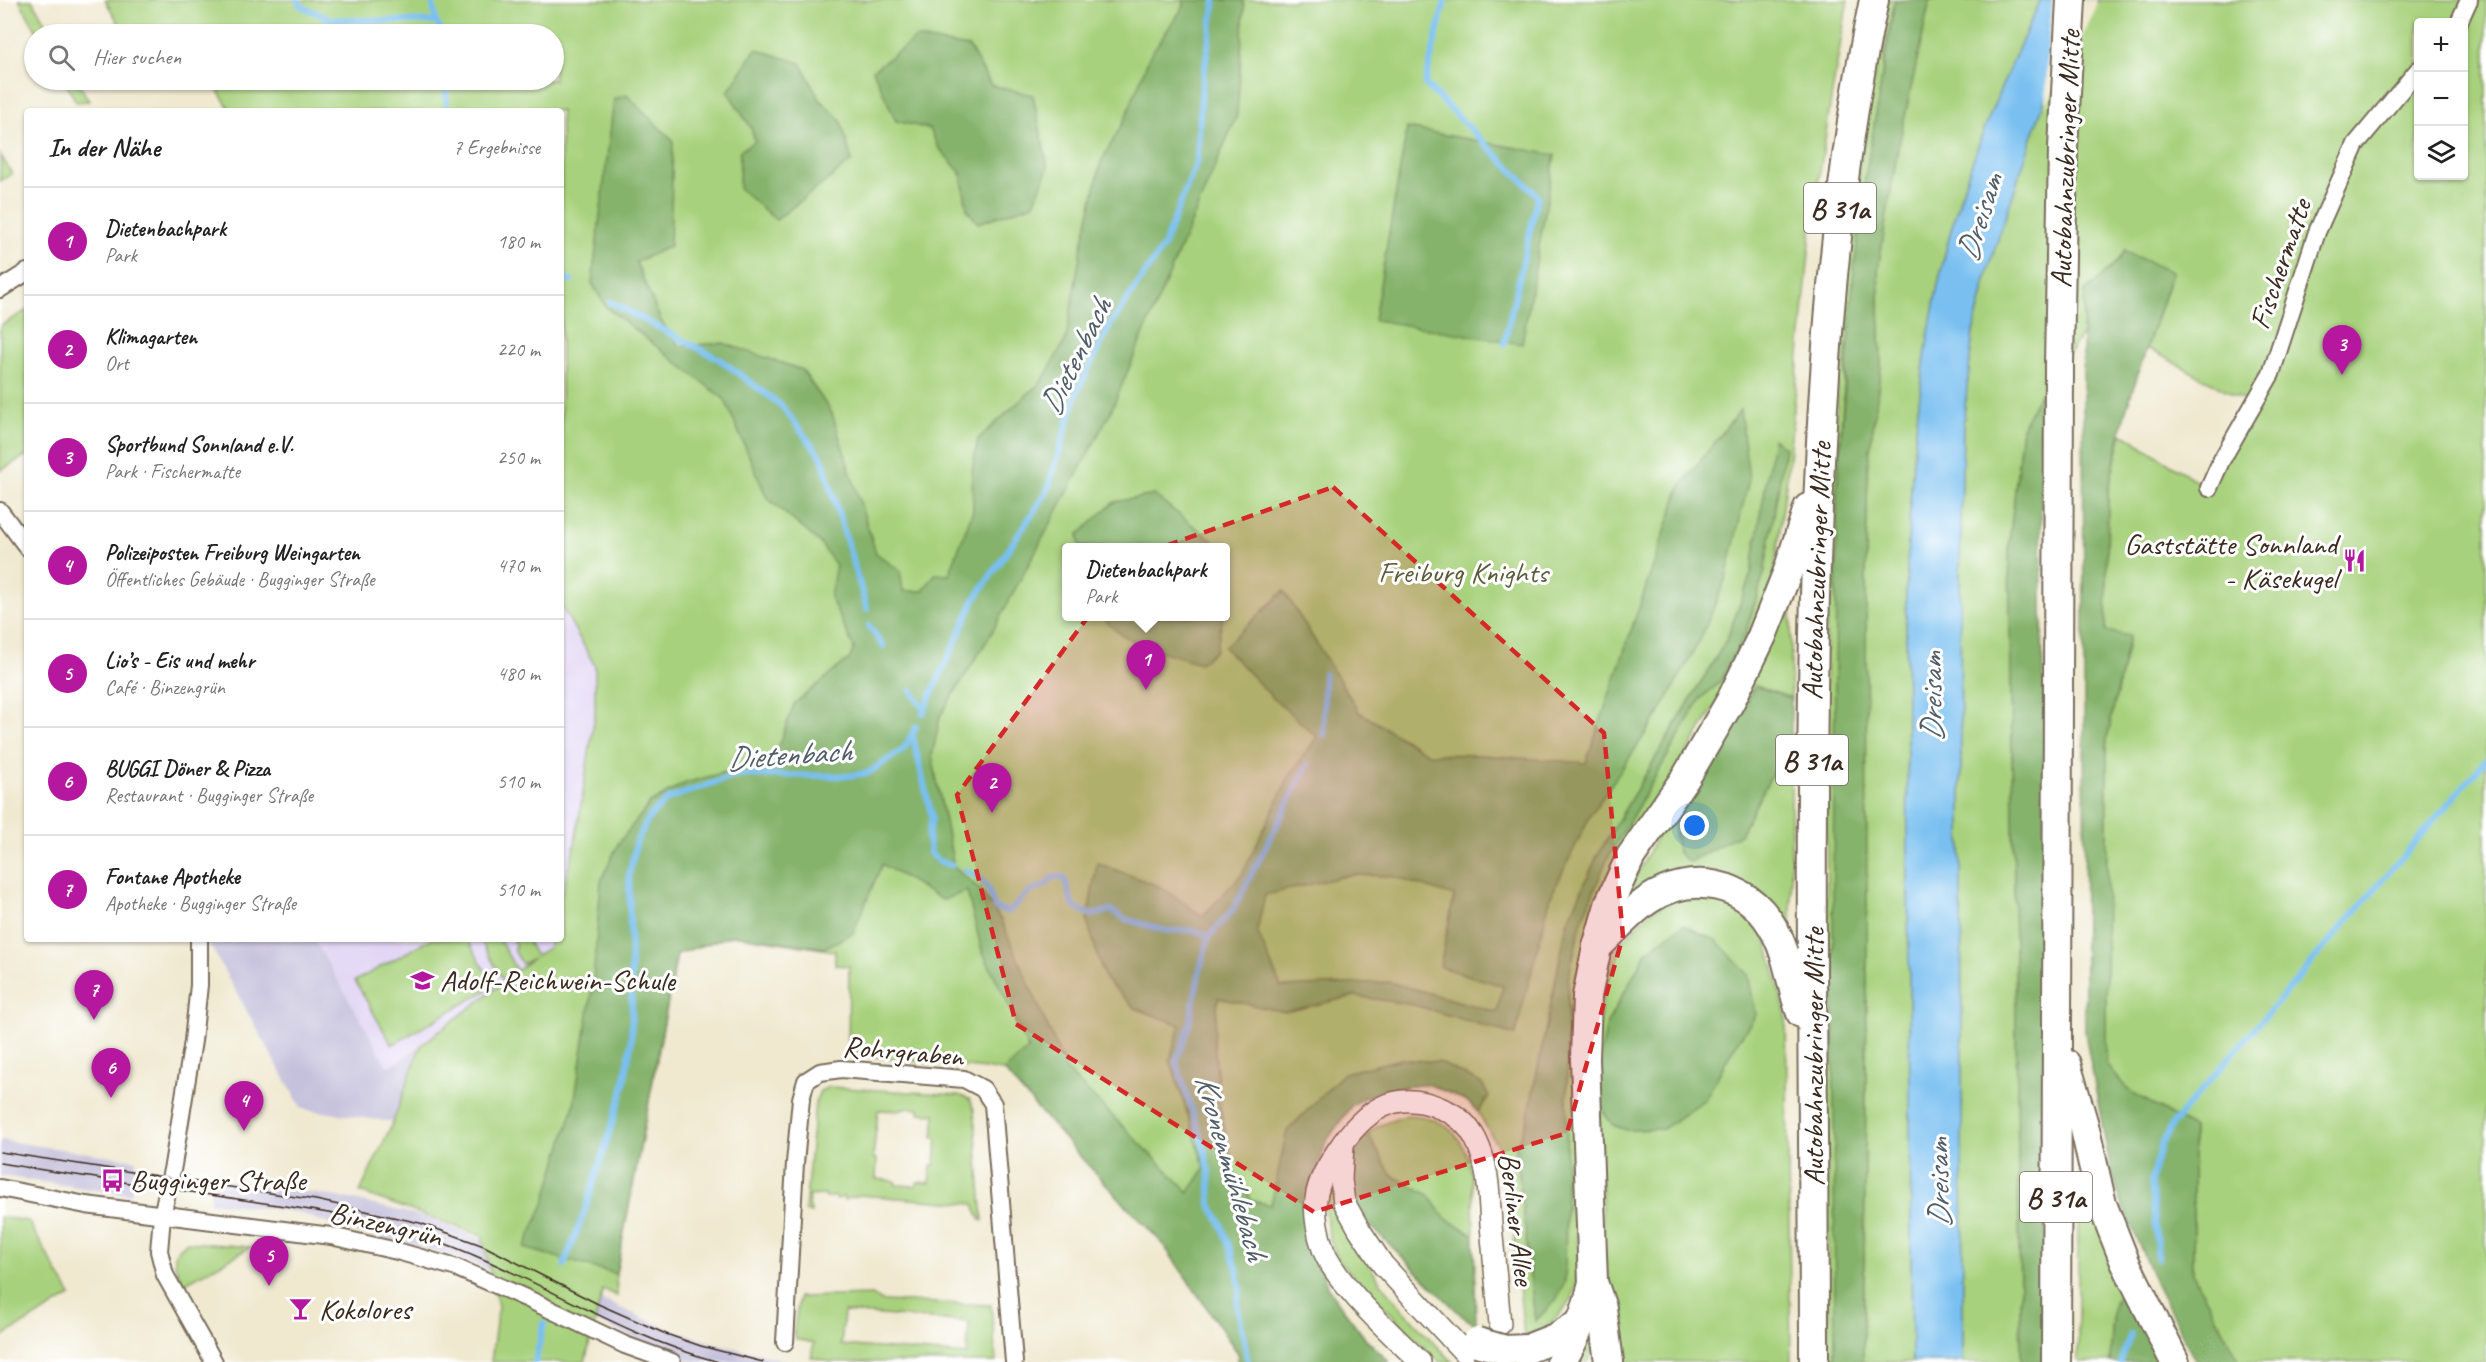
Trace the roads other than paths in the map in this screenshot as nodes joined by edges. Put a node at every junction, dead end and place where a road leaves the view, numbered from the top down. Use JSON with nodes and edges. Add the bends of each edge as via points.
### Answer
{"nodes":[{"id":1,"x":1874,"y":0,"type":"edge"},
{"id":2,"x":2071,"y":0,"type":"edge"},
{"id":3,"x":2469,"y":0,"type":"edge"},
{"id":4,"x":2460,"y":18,"type":"edge"},
{"id":5,"x":2416,"y":72,"type":"edge"},
{"id":6,"x":24,"y":274,"type":"edge"},
{"id":7,"x":0,"y":289,"type":"edge"},
{"id":8,"x":1818,"y":476,"type":"junction"},
{"id":9,"x":2209,"y":488,"type":"dead end"},
{"id":10,"x":0,"y":511,"type":"edge"},
{"id":11,"x":24,"y":541,"type":"edge"},
{"id":12,"x":199,"y":942,"type":"edge"},
{"id":13,"x":1597,"y":947,"type":"junction"},
{"id":14,"x":2056,"y":1033,"type":"junction"},
{"id":15,"x":1811,"y":1043,"type":"junction"},
{"id":16,"x":1344,"y":1142,"type":"junction"},
{"id":17,"x":0,"y":1188,"type":"edge"},
{"id":18,"x":162,"y":1216,"type":"junction"},
{"id":19,"x":1593,"y":1282,"type":"junction"},
{"id":20,"x":1581,"y":1323,"type":"junction"},
{"id":21,"x":1500,"y":1324,"type":"dead end"},
{"id":22,"x":785,"y":1342,"type":"dead end"},
{"id":23,"x":1475,"y":1352,"type":"edge"},
{"id":24,"x":1605,"y":1357,"type":"edge"},
{"id":25,"x":214,"y":1362,"type":"edge"},
{"id":26,"x":672,"y":1362,"type":"edge"},
{"id":27,"x":1014,"y":1362,"type":"edge"},
{"id":28,"x":1420,"y":1362,"type":"edge"},
{"id":29,"x":1562,"y":1362,"type":"edge"},
{"id":30,"x":1814,"y":1362,"type":"edge"},
{"id":31,"x":2056,"y":1362,"type":"edge"},
{"id":32,"x":2175,"y":1362,"type":"edge"}],
"edges":[{"from":1,"to":8,"type":"highway","name":"Autobahnzubringer Mitte","number":"B 31a","via":[[1861,59],[1838,221]]},
{"from":2,"to":14,"type":"highway","name":"Autobahnzubringer Mitte","number":"B 31a","via":[[2062,148]]},
{"from":3,"to":4,"type":"street"},
{"from":5,"to":9,"type":"street","name":"Fischermatte","via":[[2351,153],[2317,232],[2271,374]]},
{"from":6,"to":7,"type":"street"},
{"from":8,"to":13,"type":"highway","number":"B 31a","via":[[1788,571],[1753,655],[1686,777],[1631,856],[1610,902]]},
{"from":8,"to":15,"type":"highway","name":"Autobahnzubringer Mitte","number":"B 31a"},
{"from":10,"to":11,"type":"street"},
{"from":12,"to":18,"type":"street","via":[[193,1041]]},
{"from":13,"to":15,"type":"highway","number":"B 31a","via":[[1635,910],[1671,889],[1705,883],[1739,892],[1759,908],[1772,926],[1790,968],[1796,1001]]},
{"from":13,"to":19,"type":"highway","number":"B 31a","via":[[1587,996],[1586,1059]]},
{"from":14,"to":31,"type":"highway","name":"Autobahnzubringer Mitte","number":"B 31a"},
{"from":14,"to":32,"type":"highway","via":[[2084,1125],[2102,1204],[2125,1262]]},
{"from":15,"to":30,"type":"highway","name":"Autobahnzubringer Mitte","number":"B 31a"},
{"from":16,"to":21,"type":"street","name":"Berliner Allee","via":[[1368,1114],[1383,1105],[1403,1101],[1422,1101],[1455,1114],[1469,1129],[1486,1170]]},
{"from":16,"to":23,"type":"street","via":[[1344,1202],[1383,1265],[1425,1311]]},
{"from":16,"to":28,"type":"street","name":"Berliner Allee","via":[[1325,1170],[1316,1200],[1323,1250],[1360,1300]]},
{"from":17,"to":18,"type":"street","name":"Binzengrün"},
{"from":18,"to":25,"type":"street","via":[[160,1263]]},
{"from":18,"to":26,"type":"street","name":"Binzengrün","via":[[366,1243],[457,1268],[625,1345]]},
{"from":19,"to":20,"type":"highway"},
{"from":19,"to":24,"type":"highway","via":[[1602,1308]]},
{"from":20,"to":23,"type":"highway","bridge":true,"via":[[1527,1349]]},
{"from":20,"to":29,"type":"highway"},
{"from":22,"to":27,"type":"street","name":"Rohrgraben","via":[[795,1163],[806,1081],[820,1072],[841,1069],[964,1079],[982,1089],[993,1104]]}]}
